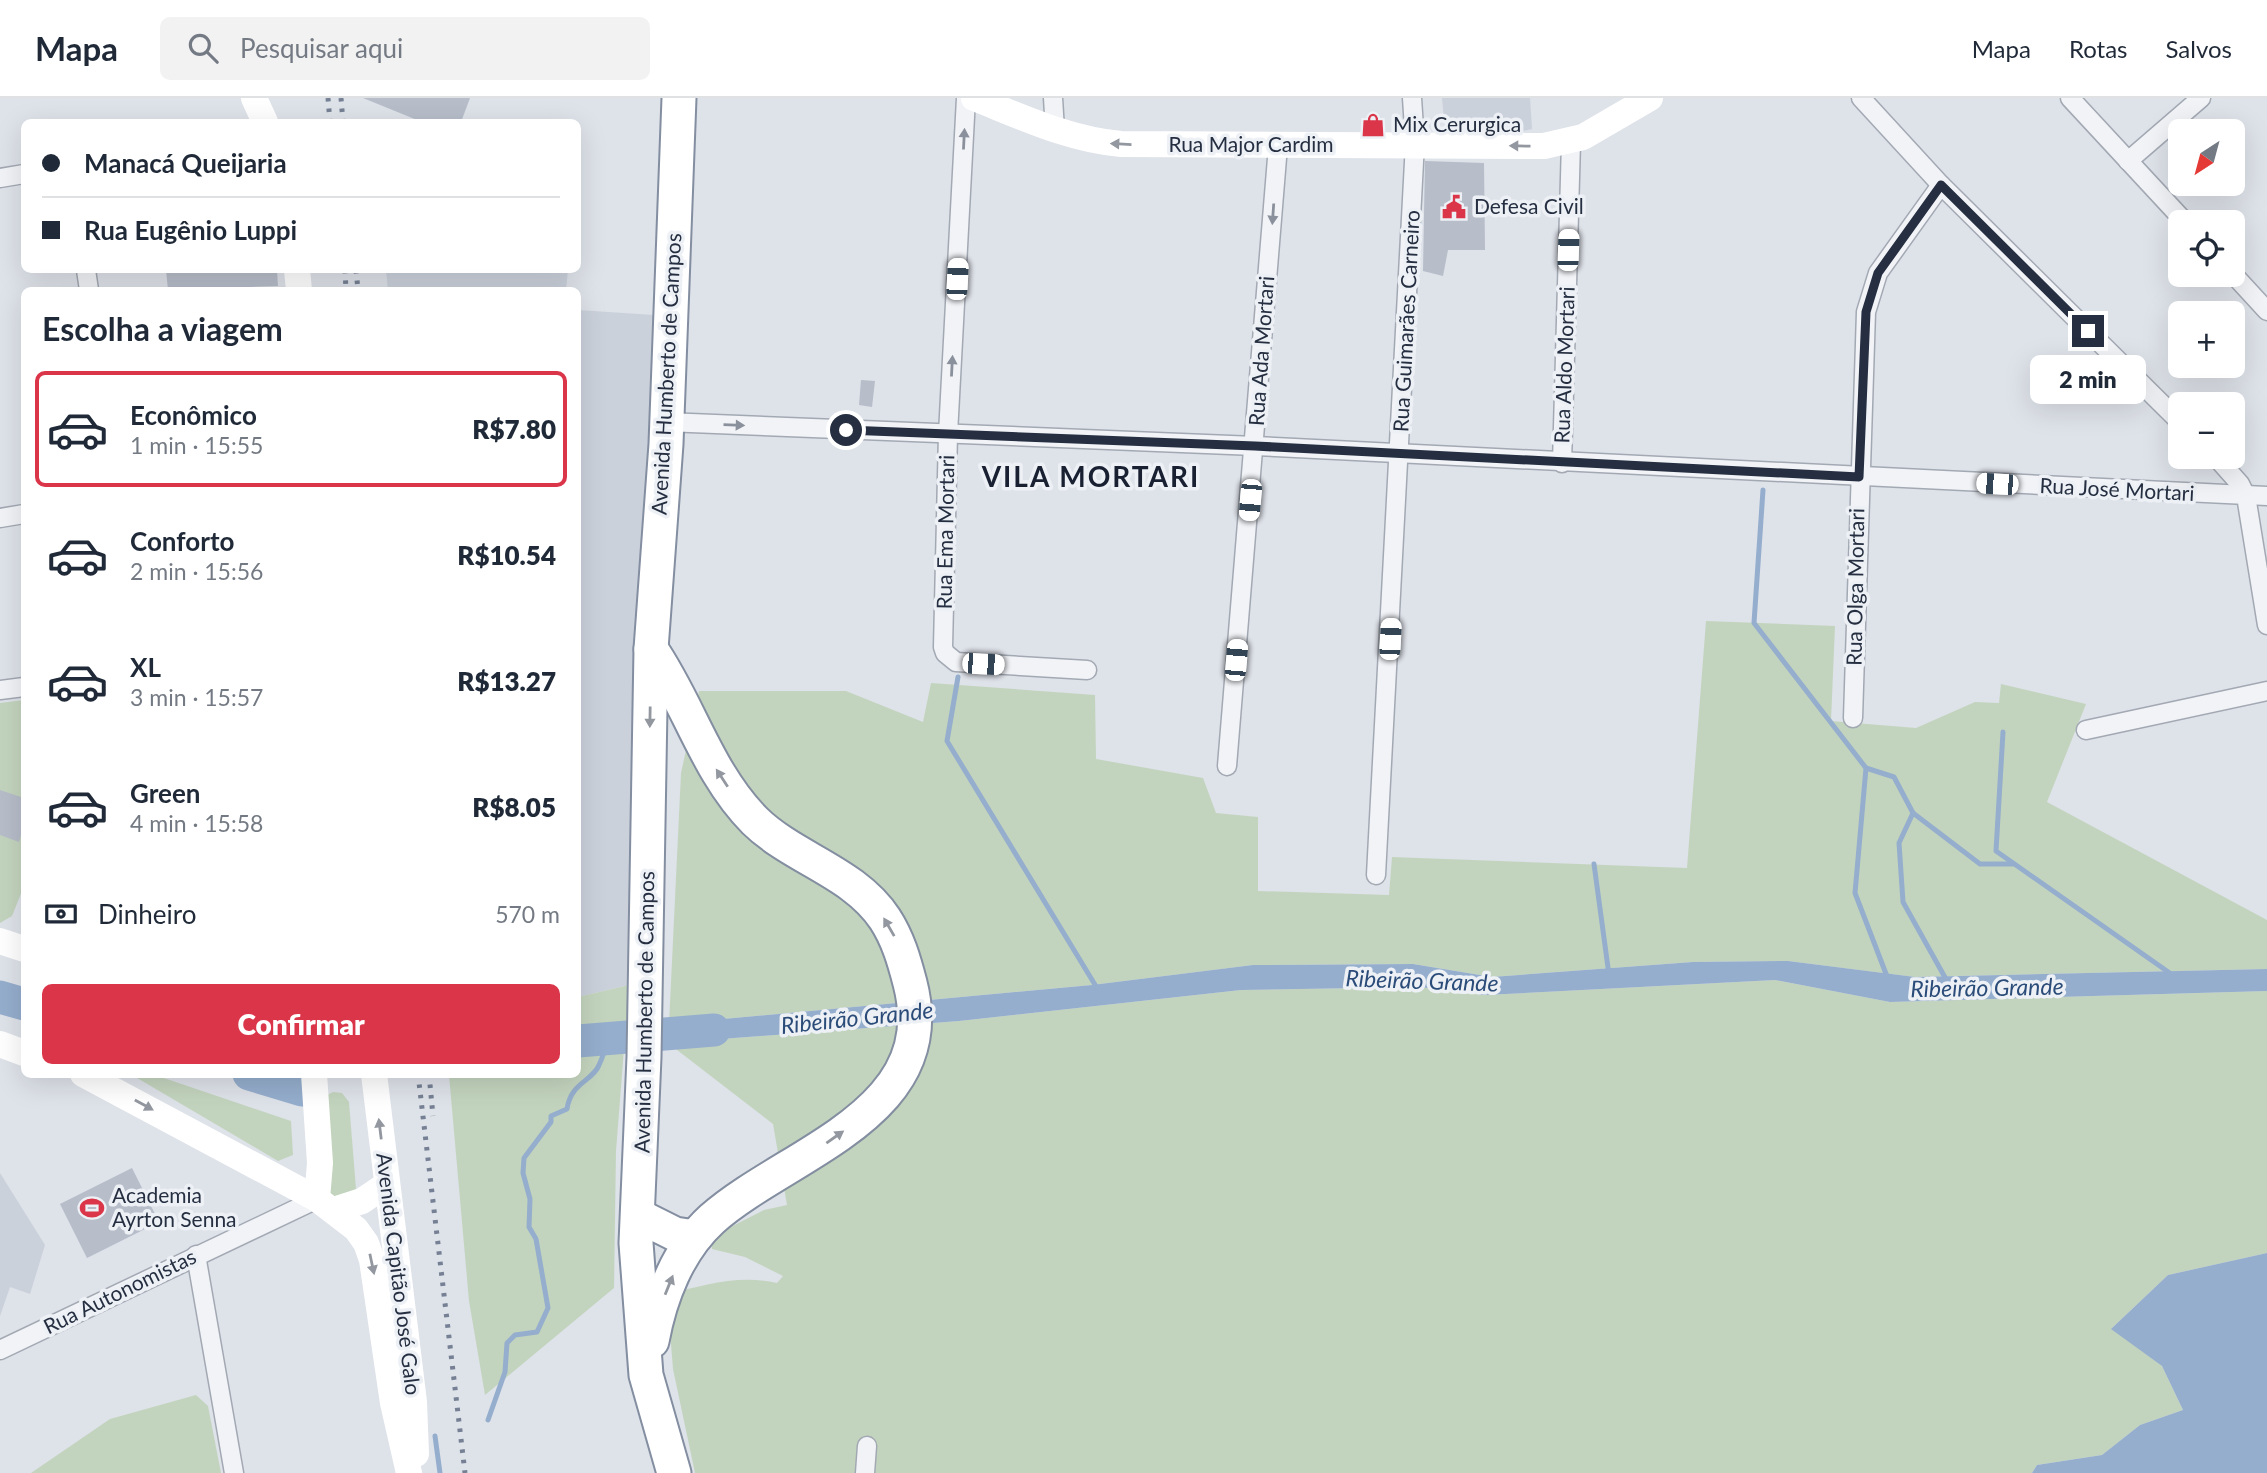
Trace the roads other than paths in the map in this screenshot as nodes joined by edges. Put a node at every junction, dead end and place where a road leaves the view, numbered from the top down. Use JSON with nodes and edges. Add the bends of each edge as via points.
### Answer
{"nodes":[{"id":1,"x":254,"y":98,"type":"edge"},
{"id":2,"x":679,"y":98,"type":"edge"},
{"id":3,"x":966,"y":98,"type":"edge"},
{"id":4,"x":974,"y":98,"type":"edge"},
{"id":5,"x":1053,"y":98,"type":"edge"},
{"id":6,"x":1412,"y":98,"type":"edge"},
{"id":7,"x":1650,"y":98,"type":"edge"},
{"id":8,"x":1861,"y":98,"type":"edge"},
{"id":9,"x":2070,"y":98,"type":"edge"},
{"id":10,"x":2201,"y":98,"type":"edge"},
{"id":11,"x":264,"y":119,"type":"edge"},
{"id":12,"x":1055,"y":130,"type":"junction"},
{"id":13,"x":1571,"y":142,"type":"junction"},
{"id":14,"x":1415,"y":143,"type":"junction"},
{"id":15,"x":1278,"y":146,"type":"junction"},
{"id":16,"x":2128,"y":161,"type":"junction"},
{"id":17,"x":21,"y":174,"type":"edge"},
{"id":18,"x":0,"y":178,"type":"edge"},
{"id":19,"x":1941,"y":185,"type":"junction"},
{"id":20,"x":2174,"y":210,"type":"edge"},
{"id":21,"x":2245,"y":287,"type":"edge"},
{"id":22,"x":2267,"y":311,"type":"edge"},
{"id":23,"x":2168,"y":410,"type":"edge"},
{"id":24,"x":666,"y":422,"type":"junction"},
{"id":25,"x":948,"y":434,"type":"junction"},
{"id":26,"x":1255,"y":446,"type":"junction"},
{"id":27,"x":1400,"y":455,"type":"junction"},
{"id":28,"x":1562,"y":463,"type":"junction"},
{"id":29,"x":2227,"y":469,"type":"edge"},
{"id":30,"x":1859,"y":477,"type":"junction"},
{"id":31,"x":2246,"y":496,"type":"junction"},
{"id":32,"x":2267,"y":496,"type":"edge"},
{"id":33,"x":21,"y":514,"type":"edge"},
{"id":34,"x":0,"y":518,"type":"edge"},
{"id":35,"x":2267,"y":625,"type":"edge"},
{"id":36,"x":651,"y":649,"type":"junction"},
{"id":37,"x":1087,"y":670,"type":"dead end"},
{"id":38,"x":21,"y":687,"type":"edge"},
{"id":39,"x":0,"y":690,"type":"edge"},
{"id":40,"x":2267,"y":691,"type":"edge"},
{"id":41,"x":1853,"y":718,"type":"dead end"},
{"id":42,"x":2086,"y":730,"type":"dead end"},
{"id":43,"x":1227,"y":766,"type":"dead end"},
{"id":44,"x":1376,"y":875,"type":"dead end"},
{"id":45,"x":0,"y":1044,"type":"edge"},
{"id":46,"x":21,"y":1052,"type":"edge"},
{"id":47,"x":90,"y":1078,"type":"edge"},
{"id":48,"x":314,"y":1078,"type":"edge"},
{"id":49,"x":374,"y":1078,"type":"edge"},
{"id":50,"x":387,"y":1184,"type":"junction"},
{"id":51,"x":315,"y":1199,"type":"junction"},
{"id":52,"x":639,"y":1216,"type":"junction"},
{"id":53,"x":695,"y":1237,"type":"junction"},
{"id":54,"x":197,"y":1255,"type":"junction"},
{"id":55,"x":0,"y":1350,"type":"edge"},
{"id":56,"x":646,"y":1374,"type":"junction"},
{"id":57,"x":867,"y":1446,"type":"dead end"},
{"id":58,"x":234,"y":1473,"type":"edge"},
{"id":59,"x":409,"y":1473,"type":"edge"},
{"id":60,"x":415,"y":1473,"type":"edge"},
{"id":61,"x":674,"y":1473,"type":"edge"},
{"id":62,"x":865,"y":1473,"type":"edge"}],
"edges":[{"from":1,"to":11,"type":"main road"},
{"from":2,"to":24,"type":"highway","name":"Avenida Humberto de Campos"},
{"from":25,"to":3,"type":"street","name":"Rua Ema Mortari","one_way":true},
{"from":4,"to":12,"type":"main road","name":"Rua Major Cardim"},
{"from":5,"to":12,"type":"street"},
{"from":6,"to":14,"type":"street","name":"Rua Guimarães Carneiro"},
{"from":7,"to":13,"type":"main road","name":"Rua Major Cardim"},
{"from":8,"to":19,"type":"street"},
{"from":9,"to":16,"type":"street"},
{"from":10,"to":16,"type":"street"},
{"from":15,"to":12,"type":"main road","name":"Rua Major Cardim","one_way":true,"via":[[1121,144]]},
{"from":13,"to":14,"type":"main road","name":"Rua Major Cardim","one_way":true,"via":[[1544,146]]},
{"from":13,"to":28,"type":"street","name":"Rua Aldo Mortari"},
{"from":14,"to":15,"type":"main road","name":"Rua Major Cardim"},
{"from":14,"to":27,"type":"street","name":"Rua Guimarães Carneiro"},
{"from":15,"to":26,"type":"street","name":"Rua Ada Mortari","one_way":true},
{"from":16,"to":20,"type":"street"},
{"from":17,"to":18,"type":"street"},
{"from":19,"to":23,"type":"street"},
{"from":19,"to":30,"type":"street","name":"Rua Olga Mortari","via":[[1871,289],[1866,312]]},
{"from":21,"to":22,"type":"street"},
{"from":24,"to":25,"type":"street","name":"Rua José Mortari","one_way":true},
{"from":24,"to":36,"type":"highway","name":"Avenida Humberto de Campos"},
{"from":25,"to":26,"type":"street","name":"Rua José Mortari"},
{"from":25,"to":37,"type":"street","name":"Rua Ema Mortari","via":[[945,653],[956,662]]},
{"from":26,"to":27,"type":"street","name":"Rua José Mortari"},
{"from":26,"to":43,"type":"street","name":"Rua Ada Mortari"},
{"from":27,"to":28,"type":"street","name":"Rua José Mortari"},
{"from":27,"to":44,"type":"street","name":"Rua Guimarães Carneiro"},
{"from":28,"to":30,"type":"street","name":"Rua José Mortari"},
{"from":29,"to":31,"type":"street"},
{"from":30,"to":31,"type":"street","name":"Rua José Mortari"},
{"from":30,"to":41,"type":"street","name":"Rua Olga Mortari"},
{"from":31,"to":32,"type":"street","name":"Rua José Mortari"},
{"from":31,"to":35,"type":"street"},
{"from":33,"to":34,"type":"street"},
{"from":36,"to":52,"type":"highway","name":"Avenida Humberto de Campos","one_way":true},
{"from":53,"to":36,"type":"highway","name":"Avenida Humberto de Campos","one_way":true,"via":[[713,1219],[858,1121],[887,1092],[913,1047],[916,1018],[900,947],[885,919],[865,894],[785,845],[755,820],[722,779],[673,681]]},
{"from":38,"to":39,"type":"street"},
{"from":40,"to":42,"type":"street"},
{"from":45,"to":46,"type":"main road"},
{"from":47,"to":51,"type":"main road","name":"Avenida Capitão José Galo","one_way":true},
{"from":48,"to":51,"type":"main road","via":[[320,1164]]},
{"from":50,"to":49,"type":"main road","name":"Avenida Capitão José Galo","one_way":true},
{"from":50,"to":51,"type":"main road","via":[[362,1201]]},
{"from":50,"to":60,"type":"main road","name":"Avenida Capitão José Galo","via":[[415,1402]]},
{"from":51,"to":54,"type":"street","name":"Rua Autonomistas"},
{"from":51,"to":59,"type":"main road","name":"Avenida Capitão José Galo","one_way":true,"via":[[356,1229],[372,1260],[393,1403]]},
{"from":52,"to":53,"type":"highway","via":[[675,1234]]},
{"from":52,"to":56,"type":"highway","name":"Avenida Humberto de Campos","via":[[636,1243]]},
{"from":56,"to":53,"type":"highway","name":"Avenida Humberto de Campos","one_way":true,"via":[[657,1316],[676,1268]]},
{"from":54,"to":55,"type":"street","name":"Rua Autonomistas"},
{"from":54,"to":58,"type":"street"},
{"from":56,"to":61,"type":"highway","name":"Avenida Humberto de Campos"},
{"from":57,"to":62,"type":"street"}]}
